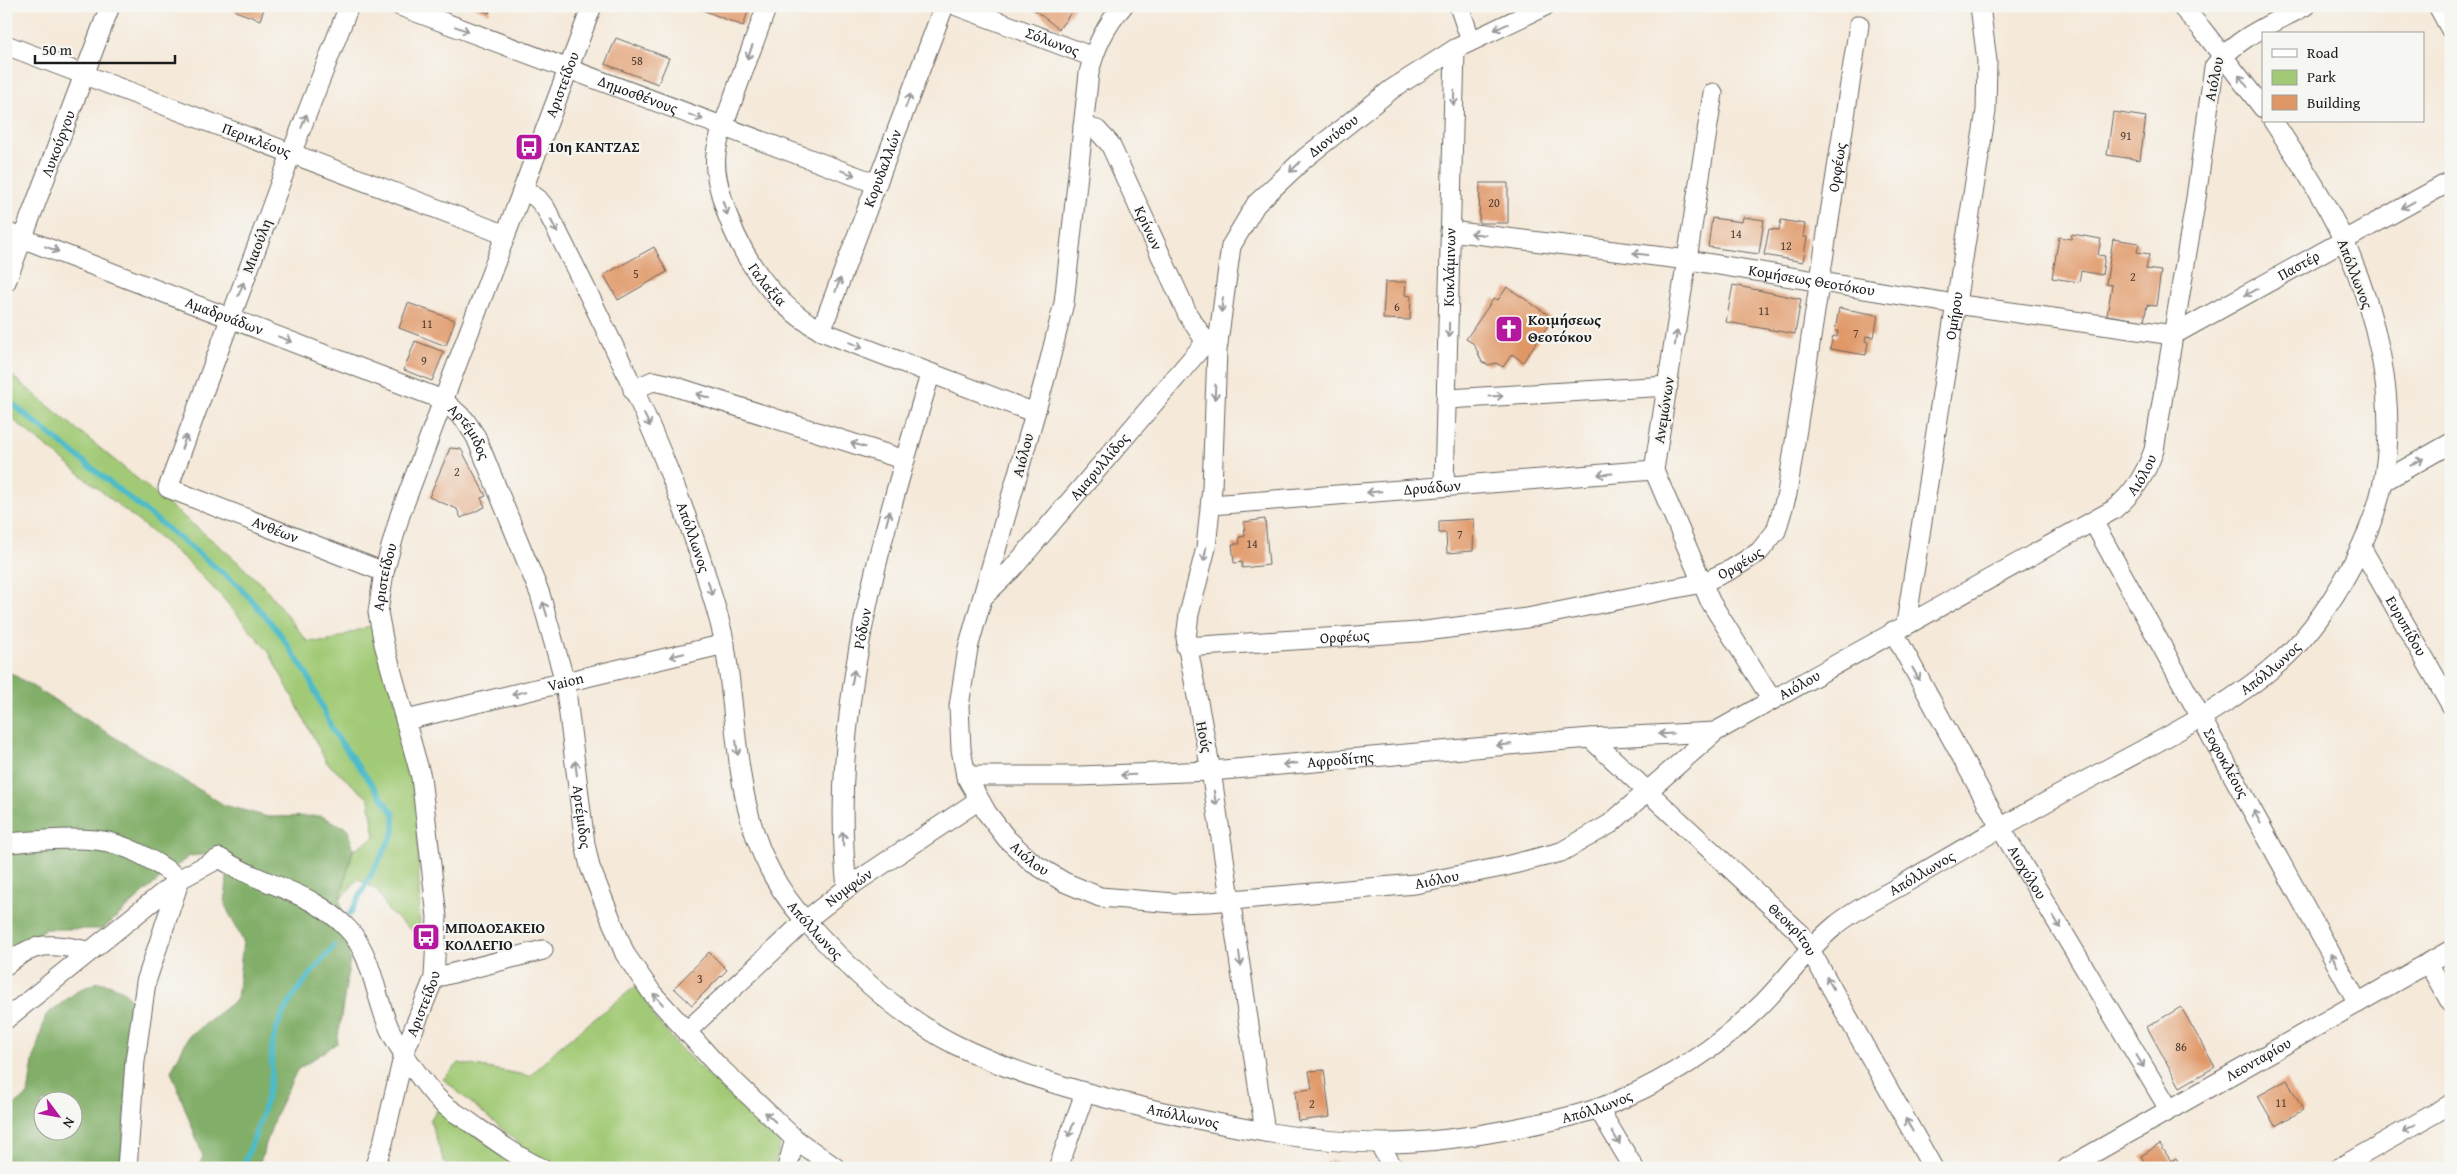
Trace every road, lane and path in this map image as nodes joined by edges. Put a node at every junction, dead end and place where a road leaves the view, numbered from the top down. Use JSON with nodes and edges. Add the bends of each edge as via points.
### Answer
{"nodes":[{"id":1,"x":110,"y":6,"type":"edge"},
{"id":2,"x":349,"y":6,"type":"edge"},
{"id":3,"x":400,"y":6,"type":"edge"},
{"id":4,"x":592,"y":6,"type":"edge"},
{"id":5,"x":767,"y":6,"type":"edge"},
{"id":6,"x":944,"y":6,"type":"edge"},
{"id":7,"x":957,"y":6,"type":"edge"},
{"id":8,"x":1123,"y":6,"type":"edge"},
{"id":9,"x":1459,"y":6,"type":"edge"},
{"id":10,"x":1545,"y":6,"type":"edge"},
{"id":11,"x":1980,"y":6,"type":"edge"},
{"id":12,"x":2181,"y":6,"type":"edge"},
{"id":13,"x":2305,"y":6,"type":"edge"},
{"id":14,"x":2438,"y":6,"type":"edge"},
{"id":15,"x":1859,"y":25,"type":"dead end"},
{"id":16,"x":2451,"y":30,"type":"edge"},
{"id":17,"x":6,"y":45,"type":"edge"},
{"id":18,"x":1463,"y":45,"type":"junction"},
{"id":19,"x":2222,"y":55,"type":"junction"},
{"id":20,"x":1093,"y":57,"type":"junction"},
{"id":21,"x":569,"y":69,"type":"junction"},
{"id":22,"x":84,"y":75,"type":"junction"},
{"id":23,"x":1713,"y":94,"type":"dead end"},
{"id":24,"x":2262,"y":107,"type":"edge"},
{"id":25,"x":2274,"y":122,"type":"edge"},
{"id":26,"x":1083,"y":126,"type":"junction"},
{"id":27,"x":723,"y":127,"type":"junction"},
{"id":28,"x":291,"y":154,"type":"junction"},
{"id":29,"x":2451,"y":181,"type":"edge"},
{"id":30,"x":876,"y":184,"type":"junction"},
{"id":31,"x":524,"y":189,"type":"junction"},
{"id":32,"x":1450,"y":231,"type":"junction"},
{"id":33,"x":14,"y":235,"type":"edge"},
{"id":34,"x":506,"y":236,"type":"junction"},
{"id":35,"x":2344,"y":241,"type":"junction"},
{"id":36,"x":1688,"y":260,"type":"junction"},
{"id":37,"x":6,"y":282,"type":"edge"},
{"id":38,"x":1820,"y":282,"type":"junction"},
{"id":39,"x":1955,"y":304,"type":"junction"},
{"id":40,"x":230,"y":318,"type":"junction"},
{"id":41,"x":821,"y":331,"type":"junction"},
{"id":42,"x":2173,"y":335,"type":"junction"},
{"id":43,"x":1212,"y":342,"type":"junction"},
{"id":44,"x":930,"y":375,"type":"junction"},
{"id":45,"x":1668,"y":386,"type":"junction"},
{"id":46,"x":633,"y":390,"type":"junction"},
{"id":47,"x":1448,"y":399,"type":"junction"},
{"id":48,"x":443,"y":400,"type":"junction"},
{"id":49,"x":1035,"y":413,"type":"junction"},
{"id":50,"x":2451,"y":443,"type":"edge"},
{"id":51,"x":905,"y":460,"type":"junction"},
{"id":52,"x":1654,"y":470,"type":"junction"},
{"id":53,"x":2384,"y":481,"type":"junction"},
{"id":54,"x":1444,"y":486,"type":"junction"},
{"id":55,"x":168,"y":488,"type":"joint"},
{"id":56,"x":1210,"y":506,"type":"junction"},
{"id":57,"x":2094,"y":523,"type":"junction"},
{"id":58,"x":2361,"y":547,"type":"junction"},
{"id":59,"x":384,"y":572,"type":"junction"},
{"id":60,"x":1702,"y":583,"type":"junction"},
{"id":61,"x":983,"y":597,"type":"junction"},
{"id":62,"x":1899,"y":628,"type":"junction"},
{"id":63,"x":725,"y":644,"type":"junction"},
{"id":64,"x":1186,"y":647,"type":"junction"},
{"id":65,"x":565,"y":682,"type":"junction"},
{"id":66,"x":1772,"y":700,"type":"junction"},
{"id":67,"x":2450,"y":703,"type":"edge"},
{"id":68,"x":2202,"y":717,"type":"junction"},
{"id":69,"x":406,"y":720,"type":"junction"},
{"id":70,"x":1715,"y":732,"type":"junction"},
{"id":71,"x":1590,"y":738,"type":"junction"},
{"id":72,"x":1211,"y":771,"type":"junction"},
{"id":73,"x":966,"y":776,"type":"junction"},
{"id":74,"x":1648,"y":791,"type":"junction"},
{"id":75,"x":979,"y":800,"type":"junction"},
{"id":76,"x":2000,"y":827,"type":"junction"},
{"id":77,"x":6,"y":843,"type":"edge"},
{"id":78,"x":180,"y":879,"type":"junction"},
{"id":79,"x":847,"y":888,"type":"junction"},
{"id":80,"x":1231,"y":900,"type":"junction"},
{"id":81,"x":805,"y":921,"type":"junction"},
{"id":82,"x":543,"y":950,"type":"dead end"},
{"id":83,"x":1811,"y":950,"type":"junction"},
{"id":84,"x":2451,"y":950,"type":"edge"},
{"id":85,"x":88,"y":951,"type":"junction"},
{"id":86,"x":2428,"y":963,"type":"junction"},
{"id":87,"x":6,"y":965,"type":"edge"},
{"id":88,"x":434,"y":978,"type":"junction"},
{"id":89,"x":2358,"y":1003,"type":"junction"},
{"id":90,"x":2451,"y":1003,"type":"edge"},
{"id":91,"x":6,"y":1019,"type":"edge"},
{"id":92,"x":686,"y":1032,"type":"junction"},
{"id":93,"x":404,"y":1053,"type":"junction"},
{"id":94,"x":1085,"y":1093,"type":"junction"},
{"id":95,"x":2451,"y":1104,"type":"edge"},
{"id":96,"x":1598,"y":1108,"type":"junction"},
{"id":97,"x":2169,"y":1109,"type":"junction"},
{"id":98,"x":1264,"y":1132,"type":"junction"},
{"id":99,"x":795,"y":1139,"type":"junction"},
{"id":100,"x":1380,"y":1143,"type":"junction"},
{"id":101,"x":2075,"y":1166,"type":"edge"},
{"id":102,"x":127,"y":1168,"type":"edge"},
{"id":103,"x":374,"y":1168,"type":"edge"},
{"id":104,"x":541,"y":1168,"type":"edge"},
{"id":105,"x":787,"y":1168,"type":"edge"},
{"id":106,"x":836,"y":1168,"type":"edge"},
{"id":107,"x":1058,"y":1168,"type":"edge"},
{"id":108,"x":1393,"y":1168,"type":"edge"},
{"id":109,"x":1634,"y":1168,"type":"edge"},
{"id":110,"x":1933,"y":1168,"type":"edge"},
{"id":111,"x":2339,"y":1168,"type":"edge"}],
"edges":[{"from":1,"to":22,"type":"street","name":"Λυκούργου"},
{"from":28,"to":2,"type":"street","name":"Μιαούλη","one_way":true},
{"from":3,"to":21,"type":"street","name":"Δημοσθένους","one_way":true},
{"from":4,"to":21,"type":"street","name":"Αριστείδου"},
{"from":5,"to":27,"type":"street","name":"Γαλαξία","one_way":true},
{"from":30,"to":6,"type":"street","name":"Κορυδαλλών","one_way":true},
{"from":7,"to":20,"type":"street","name":"Σόλωνος"},
{"from":8,"to":20,"type":"street","name":"Αιόλου","via":[[1104,31]]},
{"from":9,"to":18,"type":"street"},
{"from":10,"to":18,"type":"street","name":"Διονύσου","one_way":true},
{"from":11,"to":39,"type":"street","name":"Ομήρου","via":[[1987,61],[1987,98]]},
{"from":12,"to":19,"type":"street","name":"Αιόλου"},
{"from":13,"to":19,"type":"street"},
{"from":14,"to":16,"type":"street"},
{"from":15,"to":38,"type":"street","name":"Ορφέως"},
{"from":17,"to":22,"type":"street","name":"Περικλέους"},
{"from":18,"to":32,"type":"street","name":"Κυκλάμινων","one_way":true},
{"from":18,"to":43,"type":"street","name":"Διονύσου","one_way":true,"via":[[1392,89],[1305,158],[1256,204],[1231,246]]},
{"from":24,"to":19,"type":"street","one_way":true},
{"from":19,"to":42,"type":"street","name":"Αιόλου","via":[[2214,67]]},
{"from":20,"to":26,"type":"street","name":"Αιόλου"},
{"from":21,"to":27,"type":"street","name":"Δημοσθένους","one_way":true},
{"from":21,"to":31,"type":"street","name":"Αριστείδου"},
{"from":22,"to":28,"type":"street","name":"Περικλέους"},
{"from":22,"to":33,"type":"street","name":"Λυκούργου"},
{"from":23,"to":36,"type":"street","name":"Ανεμώνων"},
{"from":25,"to":35,"type":"street","name":"Απόλλωνος"},
{"from":26,"to":43,"type":"street","name":"Κρίνων","via":[[1097,130],[1110,144],[1188,315]]},
{"from":26,"to":49,"type":"street","name":"Αιόλου","via":[[1064,303]]},
{"from":27,"to":30,"type":"street","name":"Δημοσθένους","one_way":true},
{"from":27,"to":41,"type":"street","name":"Γαλαξία","one_way":true,"via":[[716,154],[716,174],[737,238],[776,296]]},
{"from":28,"to":34,"type":"street","name":"Περικλέους"},
{"from":40,"to":28,"type":"street","name":"Μιαούλη","one_way":true},
{"from":29,"to":35,"type":"street","name":"Παστέρ","one_way":true},
{"from":41,"to":30,"type":"street","name":"Κορυδαλλών","one_way":true},
{"from":31,"to":34,"type":"street","name":"Αριστείδου"},
{"from":31,"to":46,"type":"street","name":"Απόλλωνος","one_way":true,"via":[[546,209]]},
{"from":36,"to":32,"type":"street","name":"Κομήσεως Θεοτόκου","one_way":true},
{"from":32,"to":47,"type":"street","name":"Κυκλάμινων","one_way":true},
{"from":33,"to":37,"type":"street","name":"Λυκούργου"},
{"from":33,"to":40,"type":"street","name":"Αμαδρυάδων","one_way":true},
{"from":34,"to":48,"type":"street","name":"Αριστείδου"},
{"from":35,"to":42,"type":"street","name":"Παστέρ","one_way":true},
{"from":35,"to":53,"type":"street","name":"Απόλλωνος","via":[[2369,308],[2384,375],[2388,423]]},
{"from":36,"to":38,"type":"street","name":"Κομήσεως Θεοτόκου"},
{"from":45,"to":36,"type":"street","name":"Ανεμώνων","one_way":true},
{"from":38,"to":39,"type":"street","name":"Κομήσεως Θεοτόκου"},
{"from":38,"to":60,"type":"street","name":"Ορφέως","via":[[1783,514],[1776,530],[1759,552]]},
{"from":39,"to":42,"type":"street","name":"Κομήσεως Θεοτόκου"},
{"from":39,"to":62,"type":"street","name":"Ομήρου"},
{"from":40,"to":48,"type":"street","name":"Αμαδρυάδων","one_way":true},
{"from":55,"to":40,"type":"street","name":"Μιαούλη","one_way":true},
{"from":41,"to":44,"type":"street","name":"Γαλαξία","one_way":true},
{"from":42,"to":57,"type":"street","name":"Αιόλου","via":[[2154,450],[2149,463],[2139,484],[2125,500]]},
{"from":43,"to":56,"type":"street","name":"Ηούς","one_way":true},
{"from":43,"to":61,"type":"street","name":"Αμαρυλλίδος","via":[[1012,569]]},
{"from":44,"to":49,"type":"street","name":"Γαλαξία"},
{"from":44,"to":51,"type":"street","name":"Ρόδων"},
{"from":47,"to":45,"type":"street","one_way":true},
{"from":45,"to":52,"type":"street","name":"Ανεμώνων"},
{"from":51,"to":46,"type":"street","one_way":true,"via":[[667,384],[653,381]]},
{"from":46,"to":63,"type":"street","name":"Απόλλωνος","one_way":true,"via":[[654,434],[695,544]]},
{"from":47,"to":54,"type":"street","name":"Κυκλάμινων"},
{"from":48,"to":59,"type":"street","name":"Αριστείδου","via":[[400,515]]},
{"from":65,"to":48,"type":"street","name":"Αρτέμιδος","one_way":true,"via":[[540,594],[476,437],[465,420]]},
{"from":49,"to":61,"type":"street","name":"Αιόλου"},
{"from":53,"to":50,"type":"street","one_way":true},
{"from":79,"to":51,"type":"street","name":"Ρόδων","one_way":true,"via":[[843,809],[850,690],[867,599]]},
{"from":52,"to":54,"type":"street","name":"Δρυάδων","one_way":true},
{"from":52,"to":60,"type":"street"},
{"from":53,"to":58,"type":"street","name":"Απόλλωνος"},
{"from":54,"to":56,"type":"street","name":"Δρυάδων","one_way":true},
{"from":55,"to":59,"type":"street","name":"Ανθέων"},
{"from":56,"to":64,"type":"street","name":"Ηούς","one_way":true,"via":[[1205,555],[1186,628]]},
{"from":57,"to":62,"type":"street","name":"Αιόλου"},
{"from":57,"to":68,"type":"street","name":"Σοφοκλέους"},
{"from":58,"to":67,"type":"street","name":"Ευρυπίδου"},
{"from":58,"to":68,"type":"street","name":"Απόλλωνος","via":[[2339,588],[2302,639],[2263,676]]},
{"from":59,"to":69,"type":"street","name":"Αριστείδου","via":[[378,612]]},
{"from":60,"to":64,"type":"street","name":"Ορφέως","via":[[1527,618],[1418,632]]},
{"from":60,"to":66,"type":"street"},
{"from":61,"to":73,"type":"street","name":"Αιόλου","via":[[968,648],[960,692],[959,734]]},
{"from":62,"to":66,"type":"street","name":"Αιόλου"},
{"from":62,"to":76,"type":"street","name":"Αιοχύλου","one_way":true},
{"from":63,"to":65,"type":"street","name":"Vaion","one_way":true},
{"from":63,"to":81,"type":"street","name":"Απόλλωνος","one_way":true,"via":[[739,768],[754,839],[778,889]]},
{"from":64,"to":72,"type":"street","name":"Ηούς"},
{"from":65,"to":69,"type":"street","name":"Vaion","one_way":true},
{"from":92,"to":65,"type":"street","name":"Αρτέμιδος","one_way":true,"via":[[637,974],[625,954],[593,874],[585,844]]},
{"from":66,"to":70,"type":"street","name":"Αιόλου"},
{"from":68,"to":76,"type":"street","name":"Απόλλωνος"},
{"from":89,"to":68,"type":"street","name":"Σοφοκλέους","one_way":true},
{"from":69,"to":88,"type":"street","name":"Αριστείδου","via":[[421,777],[437,918]]},
{"from":70,"to":71,"type":"street","name":"Αφροδίτης","one_way":true},
{"from":70,"to":74,"type":"street","name":"Αιόλου"},
{"from":71,"to":72,"type":"street","name":"Αφροδίτης","one_way":true},
{"from":71,"to":74,"type":"street","name":"Θεοκρίτου"},
{"from":72,"to":73,"type":"street","name":"Αφροδίτης","one_way":true},
{"from":72,"to":80,"type":"street","name":"Ηούς","one_way":true},
{"from":73,"to":75,"type":"street","name":"Αιόλου"},
{"from":74,"to":80,"type":"street","name":"Αιόλου","via":[[1610,824],[1561,852],[1414,884]]},
{"from":74,"to":83,"type":"street","name":"Θεοκρίτου","via":[[1789,922]]},
{"from":75,"to":79,"type":"street","name":"Νυμφών"},
{"from":75,"to":80,"type":"street","name":"Αιόλου","via":[[997,827],[1020,852],[1047,872],[1083,891],[1100,897],[1134,901]]},
{"from":76,"to":83,"type":"street","name":"Απόλλωνος","via":[[1847,917]]},
{"from":76,"to":97,"type":"street","name":"Αιοχύλου","one_way":true},
{"from":77,"to":78,"type":"street","via":[[98,840],[156,862]]},
{"from":78,"to":85,"type":"street"},
{"from":78,"to":93,"type":"street","via":[[220,858],[236,870],[296,892],[325,910],[348,929],[362,948],[390,1030]]},
{"from":78,"to":102,"type":"street","via":[[146,982],[135,1061]]},
{"from":79,"to":81,"type":"street","name":"Νυμφών"},
{"from":80,"to":98,"type":"street","name":"Ηούς","one_way":true},
{"from":81,"to":92,"type":"street","name":"Νυμφών"},
{"from":81,"to":94,"type":"street","name":"Απόλλωνος","via":[[902,1010],[951,1042],[1010,1068]]},
{"from":82,"to":88,"type":"street"},
{"from":83,"to":96,"type":"street","name":"Απόλλωνος","via":[[1763,1002],[1711,1048],[1636,1092]]},
{"from":110,"to":83,"type":"street","name":"Θεοκρίτου","one_way":true},
{"from":84,"to":86,"type":"street","name":"Λεονταρίου"},
{"from":85,"to":87,"type":"street","via":[[51,944],[20,954]]},
{"from":85,"to":91,"type":"street"},
{"from":86,"to":89,"type":"street","name":"Λεονταρίου"},
{"from":86,"to":90,"type":"street"},
{"from":88,"to":93,"type":"street","name":"Αριστείδου"},
{"from":89,"to":97,"type":"street","name":"Λεονταρίου"},
{"from":99,"to":92,"type":"street","name":"Αρτέμιδος","one_way":true,"via":[[756,1105]]},
{"from":93,"to":103,"type":"street","name":"Αριστείδου","via":[[383,1144]]},
{"from":93,"to":104,"type":"street","via":[[440,1101],[515,1156]]},
{"from":94,"to":98,"type":"street","name":"Απόλλωνος"},
{"from":94,"to":107,"type":"street","one_way":true},
{"from":95,"to":111,"type":"street","one_way":true},
{"from":96,"to":100,"type":"street","name":"Απόλλωνος","via":[[1543,1123],[1476,1135]]},
{"from":96,"to":109,"type":"street","one_way":true},
{"from":97,"to":101,"type":"street","name":"Λεονταρίου"},
{"from":98,"to":100,"type":"street","name":"Απόλλωνος"},
{"from":99,"to":105,"type":"street"},
{"from":99,"to":106,"type":"street","name":"Αρτέμιδος"},
{"from":100,"to":108,"type":"street"}]}
